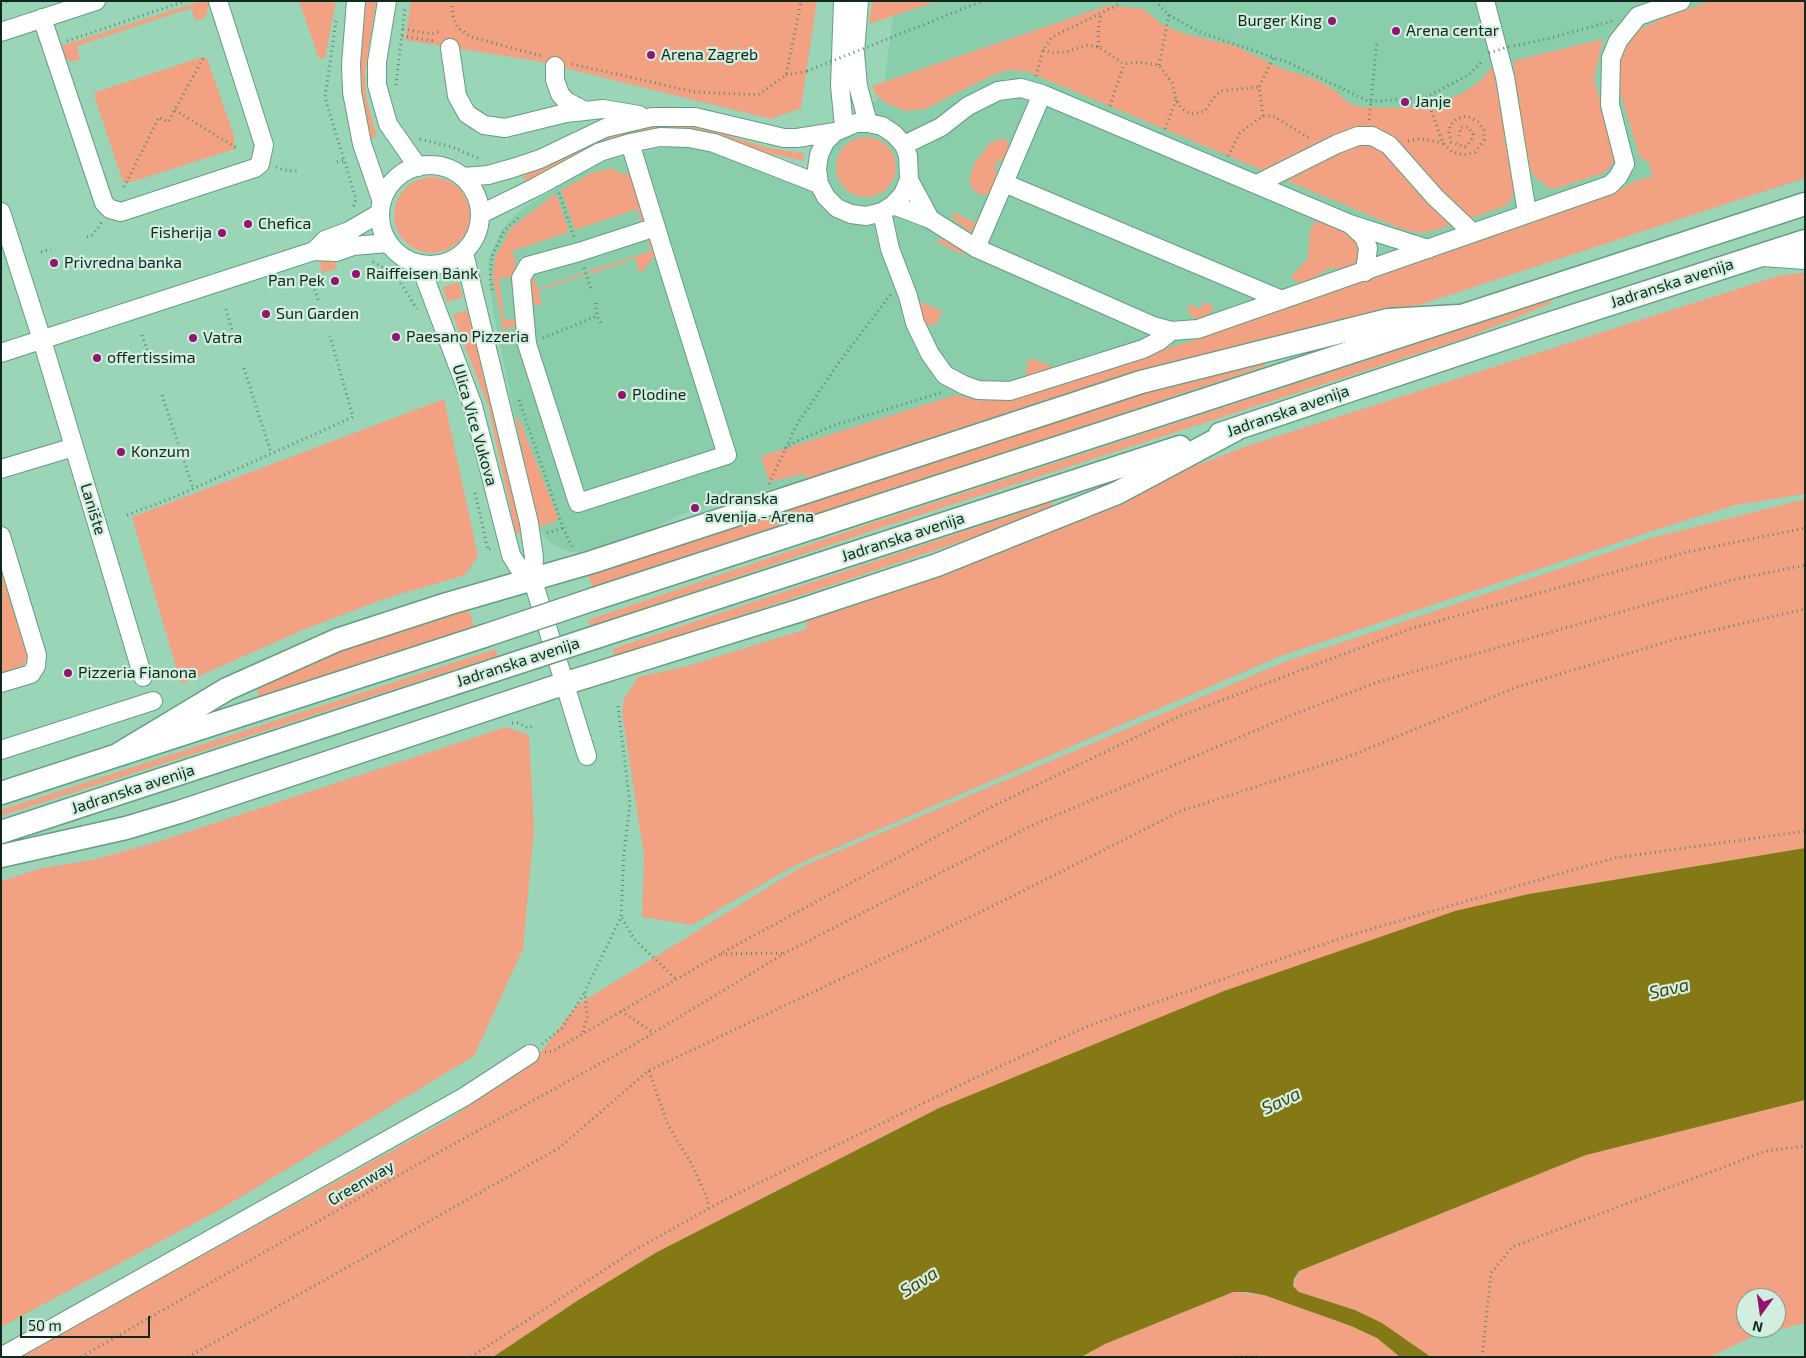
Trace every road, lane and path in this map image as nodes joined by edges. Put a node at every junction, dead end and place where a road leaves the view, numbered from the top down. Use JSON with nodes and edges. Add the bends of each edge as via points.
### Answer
{"nodes":[{"id":1,"x":10,"y":1,"type":"edge"},
{"id":2,"x":185,"y":1,"type":"edge"},
{"id":3,"x":218,"y":1,"type":"edge"},
{"id":4,"x":356,"y":1,"type":"edge"},
{"id":5,"x":387,"y":1,"type":"edge"},
{"id":6,"x":406,"y":1,"type":"edge"},
{"id":7,"x":452,"y":1,"type":"edge"},
{"id":8,"x":801,"y":1,"type":"edge"},
{"id":9,"x":843,"y":1,"type":"edge"},
{"id":10,"x":859,"y":1,"type":"edge"},
{"id":11,"x":982,"y":1,"type":"edge"},
{"id":12,"x":1119,"y":1,"type":"edge"},
{"id":13,"x":1155,"y":1,"type":"edge"},
{"id":14,"x":1485,"y":1,"type":"edge"},
{"id":15,"x":1681,"y":1,"type":"edge"},
{"id":16,"x":94,"y":2,"type":"edge"},
{"id":17,"x":1,"y":4,"type":"edge"},
{"id":18,"x":1101,"y":13,"type":"junction"},
{"id":19,"x":1169,"y":16,"type":"junction"},
{"id":20,"x":1638,"y":16,"type":"junction"},
{"id":21,"x":42,"y":18,"type":"junction"},
{"id":22,"x":403,"y":29,"type":"junction"},
{"id":23,"x":1,"y":32,"type":"edge"},
{"id":24,"x":431,"y":34,"type":"dead end"},
{"id":25,"x":402,"y":36,"type":"junction"},
{"id":26,"x":430,"y":41,"type":"dead end"},
{"id":27,"x":1377,"y":41,"type":"dead end"},
{"id":28,"x":64,"y":42,"type":"dead end"},
{"id":29,"x":1099,"y":47,"type":"junction"},
{"id":30,"x":450,"y":48,"type":"dead end"},
{"id":31,"x":330,"y":50,"type":"dead end"},
{"id":32,"x":1043,"y":50,"type":"junction"},
{"id":33,"x":205,"y":55,"type":"dead end"},
{"id":34,"x":1274,"y":57,"type":"junction"},
{"id":35,"x":559,"y":62,"type":"junction"},
{"id":36,"x":1124,"y":64,"type":"junction"},
{"id":37,"x":1159,"y":65,"type":"junction"},
{"id":38,"x":786,"y":75,"type":"junction"},
{"id":39,"x":1036,"y":78,"type":"dead end"},
{"id":40,"x":1259,"y":87,"type":"junction"},
{"id":41,"x":396,"y":89,"type":"dead end"},
{"id":42,"x":1042,"y":94,"type":"junction"},
{"id":43,"x":1426,"y":97,"type":"junction"},
{"id":44,"x":1176,"y":99,"type":"junction"},
{"id":45,"x":1370,"y":102,"type":"junction"},
{"id":46,"x":175,"y":110,"type":"junction"},
{"id":47,"x":1109,"y":110,"type":"dead end"},
{"id":48,"x":585,"y":111,"type":"junction"},
{"id":49,"x":1263,"y":116,"type":"junction"},
{"id":50,"x":652,"y":117,"type":"junction"},
{"id":51,"x":868,"y":122,"type":"junction"},
{"id":52,"x":1369,"y":125,"type":"dead end"},
{"id":53,"x":839,"y":129,"type":"junction"},
{"id":54,"x":1164,"y":133,"type":"dead end"},
{"id":55,"x":414,"y":135,"type":"dead end"},
{"id":56,"x":1459,"y":136,"type":"dead end"},
{"id":57,"x":1313,"y":140,"type":"dead end"},
{"id":58,"x":1405,"y":141,"type":"dead end"},
{"id":59,"x":630,"y":143,"type":"junction"},
{"id":60,"x":1443,"y":143,"type":"junction"},
{"id":61,"x":904,"y":145,"type":"junction"},
{"id":62,"x":238,"y":149,"type":"dead end"},
{"id":63,"x":480,"y":159,"type":"dead end"},
{"id":64,"x":1227,"y":159,"type":"dead end"},
{"id":65,"x":344,"y":161,"type":"junction"},
{"id":66,"x":337,"y":162,"type":"dead end"},
{"id":67,"x":270,"y":164,"type":"dead end"},
{"id":68,"x":418,"y":167,"type":"junction"},
{"id":69,"x":297,"y":171,"type":"dead end"},
{"id":70,"x":463,"y":177,"type":"junction"},
{"id":71,"x":909,"y":180,"type":"junction"},
{"id":72,"x":1004,"y":183,"type":"junction"},
{"id":73,"x":819,"y":184,"type":"junction"},
{"id":74,"x":1258,"y":184,"type":"junction"},
{"id":75,"x":124,"y":187,"type":"dead end"},
{"id":76,"x":558,"y":188,"type":"dead end"},
{"id":77,"x":1805,"y":204,"type":"edge"},
{"id":78,"x":380,"y":206,"type":"junction"},
{"id":79,"x":888,"y":208,"type":"junction"},
{"id":80,"x":1,"y":212,"type":"edge"},
{"id":81,"x":349,"y":212,"type":"dead end"},
{"id":82,"x":1527,"y":213,"type":"junction"},
{"id":83,"x":481,"y":214,"type":"junction"},
{"id":84,"x":105,"y":217,"type":"dead end"},
{"id":85,"x":930,"y":219,"type":"junction"},
{"id":86,"x":1350,"y":224,"type":"junction"},
{"id":87,"x":656,"y":227,"type":"junction"},
{"id":88,"x":1473,"y":233,"type":"junction"},
{"id":89,"x":87,"y":237,"type":"dead end"},
{"id":90,"x":1805,"y":241,"type":"edge"},
{"id":91,"x":388,"y":243,"type":"junction"},
{"id":92,"x":577,"y":244,"type":"dead end"},
{"id":93,"x":976,"y":248,"type":"junction"},
{"id":94,"x":52,"y":249,"type":"dead end"},
{"id":95,"x":1428,"y":250,"type":"junction"},
{"id":96,"x":314,"y":251,"type":"junction"},
{"id":97,"x":41,"y":252,"type":"dead end"},
{"id":98,"x":464,"y":253,"type":"junction"},
{"id":99,"x":1755,"y":257,"type":"junction"},
{"id":100,"x":582,"y":259,"type":"dead end"},
{"id":101,"x":1805,"y":260,"type":"edge"},
{"id":102,"x":369,"y":262,"type":"dead end"},
{"id":103,"x":420,"y":265,"type":"junction"},
{"id":104,"x":1365,"y":272,"type":"junction"},
{"id":105,"x":312,"y":280,"type":"dead end"},
{"id":106,"x":895,"y":288,"type":"dead end"},
{"id":107,"x":591,"y":289,"type":"dead end"},
{"id":108,"x":1282,"y":300,"type":"junction"},
{"id":109,"x":319,"y":302,"type":"dead end"},
{"id":110,"x":596,"y":303,"type":"dead end"},
{"id":111,"x":226,"y":309,"type":"dead end"},
{"id":112,"x":419,"y":313,"type":"dead end"},
{"id":113,"x":597,"y":316,"type":"junction"},
{"id":114,"x":1458,"y":316,"type":"junction"},
{"id":115,"x":601,"y":324,"type":"dead end"},
{"id":116,"x":232,"y":330,"type":"dead end"},
{"id":117,"x":1172,"y":331,"type":"junction"},
{"id":118,"x":142,"y":335,"type":"dead end"},
{"id":119,"x":330,"y":336,"type":"dead end"},
{"id":120,"x":42,"y":340,"type":"junction"},
{"id":121,"x":538,"y":340,"type":"dead end"},
{"id":122,"x":1,"y":353,"type":"edge"},
{"id":123,"x":149,"y":356,"type":"dead end"},
{"id":124,"x":244,"y":368,"type":"dead end"},
{"id":125,"x":950,"y":388,"type":"dead end"},
{"id":126,"x":162,"y":395,"type":"dead end"},
{"id":127,"x":1235,"y":430,"type":"junction"},
{"id":128,"x":74,"y":447,"type":"junction"},
{"id":129,"x":783,"y":451,"type":"junction"},
{"id":130,"x":271,"y":453,"type":"junction"},
{"id":131,"x":1,"y":470,"type":"edge"},
{"id":132,"x":474,"y":484,"type":"dead end"},
{"id":133,"x":767,"y":486,"type":"dead end"},
{"id":134,"x":194,"y":488,"type":"junction"},
{"id":135,"x":127,"y":515,"type":"dead end"},
{"id":136,"x":1805,"y":528,"type":"edge"},
{"id":137,"x":543,"y":534,"type":"dead end"},
{"id":138,"x":1,"y":536,"type":"edge"},
{"id":139,"x":488,"y":550,"type":"dead end"},
{"id":140,"x":574,"y":554,"type":"dead end"},
{"id":141,"x":1805,"y":565,"type":"edge"},
{"id":142,"x":533,"y":580,"type":"junction"},
{"id":143,"x":1805,"y":609,"type":"edge"},
{"id":144,"x":143,"y":677,"type":"dead end"},
{"id":145,"x":1,"y":683,"type":"edge"},
{"id":146,"x":563,"y":684,"type":"junction"},
{"id":147,"x":153,"y":702,"type":"dead end"},
{"id":148,"x":618,"y":706,"type":"dead end"},
{"id":149,"x":1,"y":750,"type":"edge"},
{"id":150,"x":118,"y":754,"type":"junction"},
{"id":151,"x":587,"y":756,"type":"dead end"},
{"id":152,"x":1,"y":793,"type":"edge"},
{"id":153,"x":1805,"y":831,"type":"edge"},
{"id":154,"x":1,"y":832,"type":"edge"},
{"id":155,"x":1,"y":856,"type":"edge"},
{"id":156,"x":621,"y":917,"type":"junction"},
{"id":157,"x":785,"y":953,"type":"junction"},
{"id":158,"x":720,"y":954,"type":"junction"},
{"id":159,"x":676,"y":979,"type":"junction"},
{"id":160,"x":585,"y":991,"type":"junction"},
{"id":161,"x":621,"y":1011,"type":"junction"},
{"id":162,"x":583,"y":1033,"type":"junction"},
{"id":163,"x":654,"y":1033,"type":"junction"},
{"id":164,"x":530,"y":1054,"type":"junction"},
{"id":165,"x":649,"y":1071,"type":"junction"},
{"id":166,"x":1805,"y":1146,"type":"edge"},
{"id":167,"x":708,"y":1209,"type":"junction"},
{"id":168,"x":1,"y":1357,"type":"edge"},
{"id":169,"x":81,"y":1357,"type":"edge"},
{"id":170,"x":188,"y":1357,"type":"edge"},
{"id":171,"x":471,"y":1357,"type":"edge"},
{"id":172,"x":1236,"y":1357,"type":"edge"},
{"id":173,"x":1260,"y":1357,"type":"edge"},
{"id":174,"x":1482,"y":1357,"type":"edge"}],
"edges":[{"from":1,"to":17,"type":"path"},
{"from":2,"to":28,"type":"path"},
{"from":3,"to":21,"type":"street","via":[[264,145],[260,164],[121,212],[104,203]]},
{"from":4,"to":78,"type":"street","via":[[352,92],[362,144]]},
{"from":5,"to":68,"type":"street","via":[[377,62],[377,85],[388,124]]},
{"from":6,"to":22,"type":"path"},
{"from":7,"to":35,"type":"path","via":[[457,27],[470,36]]},
{"from":8,"to":38,"type":"path"},
{"from":9,"to":53,"type":"street"},
{"from":10,"to":51,"type":"street","via":[[855,53],[858,86]]},
{"from":11,"to":38,"type":"path","bridge":true,"via":[[807,71]]},
{"from":12,"to":18,"type":"path","via":[[1118,5]]},
{"from":13,"to":19,"type":"path"},
{"from":14,"to":82,"type":"street","via":[[1505,77]]},
{"from":15,"to":20,"type":"street"},
{"from":16,"to":21,"type":"street"},
{"from":18,"to":29,"type":"path"},
{"from":18,"to":32,"type":"path","via":[[1052,37]]},
{"from":19,"to":34,"type":"path","via":[[1199,32]]},
{"from":19,"to":37,"type":"path"},
{"from":20,"to":43,"type":"path","bridge":true,"via":[[1489,53],[1469,75]]},
{"from":20,"to":82,"type":"street","via":[[1618,41],[1611,58],[1610,105],[1625,164],[1618,177],[1610,185]]},
{"from":21,"to":23,"type":"street"},
{"from":22,"to":24,"type":"path"},
{"from":22,"to":25,"type":"path"},
{"from":25,"to":26,"type":"path"},
{"from":25,"to":41,"type":"path"},
{"from":27,"to":45,"type":"path"},
{"from":29,"to":32,"type":"path","via":[[1088,45],[1052,53]]},
{"from":29,"to":36,"type":"path"},
{"from":30,"to":48,"type":"street","via":[[457,96],[467,114],[484,125],[505,128]]},
{"from":31,"to":65,"type":"path","via":[[325,98]]},
{"from":32,"to":39,"type":"path"},
{"from":33,"to":46,"type":"path"},
{"from":34,"to":40,"type":"path"},
{"from":34,"to":45,"type":"path"},
{"from":35,"to":38,"type":"path","via":[[696,92],[758,94]]},
{"from":35,"to":48,"type":"street","via":[[555,80],[560,94]]},
{"from":36,"to":37,"type":"path"},
{"from":36,"to":47,"type":"path"},
{"from":37,"to":44,"type":"path","via":[[1172,83]]},
{"from":40,"to":44,"type":"path","via":[[1221,91],[1212,98],[1205,111],[1191,114],[1181,108]]},
{"from":40,"to":49,"type":"path"},
{"from":42,"to":61,"type":"street","via":[[1020,88],[998,91],[968,106],[941,127]]},
{"from":42,"to":72,"type":"street"},
{"from":42,"to":74,"type":"street"},
{"from":43,"to":45,"type":"path"},
{"from":43,"to":60,"type":"path"},
{"from":44,"to":54,"type":"path"},
{"from":45,"to":52,"type":"path"},
{"from":46,"to":62,"type":"path"},
{"from":46,"to":75,"type":"path","via":[[168,122],[159,117]]},
{"from":48,"to":50,"type":"street","via":[[603,109]]},
{"from":49,"to":57,"type":"path","via":[[1274,116]]},
{"from":49,"to":64,"type":"path","via":[[1240,133]]},
{"from":50,"to":53,"type":"street","via":[[695,117],[784,138],[806,139]]},
{"from":50,"to":70,"type":"street","via":[[600,130],[514,168]]},
{"from":51,"to":53,"type":"street"},
{"from":51,"to":61,"type":"street","via":[[882,126]]},
{"from":53,"to":73,"type":"street","via":[[825,142],[819,155]]},
{"from":55,"to":63,"type":"path"},
{"from":56,"to":60,"type":"path","via":[[1461,127],[1468,127],[1473,134],[1465,147],[1452,142],[1450,124],[1458,118],[1467,116],[1484,130],[1484,140],[1474,152],[1464,155],[1452,152]]},
{"from":58,"to":60,"type":"path","via":[[1420,139]]},
{"from":59,"to":73,"type":"street","via":[[667,137],[700,140]]},
{"from":59,"to":83,"type":"street","via":[[600,152]]},
{"from":59,"to":87,"type":"street"},
{"from":61,"to":71,"type":"street","via":[[910,168]]},
{"from":65,"to":66,"type":"path"},
{"from":65,"to":81,"type":"path","via":[[356,199]]},
{"from":67,"to":69,"type":"path"},
{"from":68,"to":70,"type":"street","via":[[442,166]]},
{"from":68,"to":78,"type":"street","via":[[402,174],[386,190]]},
{"from":70,"to":83,"type":"street","via":[[475,191]]},
{"from":71,"to":79,"type":"street","via":[[903,194]]},
{"from":71,"to":85,"type":"street"},
{"from":72,"to":93,"type":"street"},
{"from":72,"to":108,"type":"street"},
{"from":73,"to":79,"type":"street","via":[[837,208],[851,214],[866,216]]},
{"from":74,"to":86,"type":"street"},
{"from":74,"to":88,"type":"street","via":[[1337,144],[1358,136],[1372,136],[1389,145],[1435,197]]},
{"from":76,"to":92,"type":"path"},
{"from":77,"to":114,"type":"main road"},
{"from":78,"to":91,"type":"street","via":[[382,231]]},
{"from":78,"to":96,"type":"street","via":[[349,232],[325,240]]},
{"from":79,"to":85,"type":"street"},
{"from":79,"to":117,"type":"street","via":[[890,248],[919,331],[945,375],[964,385],[987,391],[1010,391],[1143,349]]},
{"from":80,"to":120,"type":"street","name":"Lanište"},
{"from":82,"to":88,"type":"street"},
{"from":83,"to":98,"type":"street","via":[[479,231]]},
{"from":84,"to":89,"type":"path","via":[[98,230]]},
{"from":85,"to":93,"type":"street"},
{"from":86,"to":95,"type":"street"},
{"from":86,"to":104,"type":"street","via":[[1364,237],[1368,248]]},
{"from":87,"to":87,"type":"street","via":[[727,455],[578,502],[527,344],[521,278],[528,266]]},
{"from":88,"to":95,"type":"street"},
{"from":90,"to":99,"type":"main road","name":"Jadranska avenija"},
{"from":91,"to":96,"type":"street","via":[[354,246],[336,252]]},
{"from":91,"to":103,"type":"street","via":[[399,256]]},
{"from":93,"to":117,"type":"street","via":[[1130,316]]},
{"from":94,"to":97,"type":"path"},
{"from":95,"to":104,"type":"street"},
{"from":96,"to":120,"type":"street"},
{"from":98,"to":103,"type":"street","via":[[452,262],[438,266]]},
{"from":98,"to":142,"type":"street","name":"Ulica Vice Vukova","via":[[532,537]]},
{"from":99,"to":101,"type":"street"},
{"from":99,"to":127,"type":"main road","name":"Jadranska avenija","via":[[1539,326]]},
{"from":100,"to":107,"type":"path"},
{"from":102,"to":112,"type":"path","via":[[381,266],[399,281]]},
{"from":103,"to":142,"type":"street","name":"Ulica Vice Vukova","via":[[473,406],[511,555],[522,573]]},
{"from":104,"to":108,"type":"street"},
{"from":105,"to":109,"type":"path"},
{"from":106,"to":129,"type":"path","via":[[796,426]]},
{"from":108,"to":117,"type":"street","via":[[1198,329]]},
{"from":110,"to":113,"type":"path"},
{"from":111,"to":116,"type":"path"},
{"from":113,"to":115,"type":"path"},
{"from":113,"to":121,"type":"path"},
{"from":114,"to":142,"type":"main road","via":[[1388,320],[1142,382]]},
{"from":114,"to":150,"type":"main road","bridge":true},
{"from":118,"to":123,"type":"path"},
{"from":119,"to":130,"type":"path","via":[[353,417]]},
{"from":120,"to":122,"type":"street"},
{"from":120,"to":128,"type":"street","name":"Lanište"},
{"from":124,"to":130,"type":"path"},
{"from":125,"to":129,"type":"path","via":[[931,397],[829,427]]},
{"from":126,"to":134,"type":"path"},
{"from":127,"to":146,"type":"main road","via":[[1118,493],[937,564]]},
{"from":127,"to":154,"type":"main road","name":"Jadranska avenija","bridge":true},
{"from":128,"to":131,"type":"street"},
{"from":128,"to":144,"type":"street","name":"Lanište"},
{"from":129,"to":133,"type":"path"},
{"from":130,"to":134,"type":"path"},
{"from":132,"to":139,"type":"path"},
{"from":134,"to":135,"type":"path"},
{"from":136,"to":158,"type":"path","via":[[1687,552],[1413,628],[1180,716],[989,808]]},
{"from":137,"to":140,"type":"path","via":[[563,528]]},
{"from":138,"to":145,"type":"street","via":[[37,655],[31,674]]},
{"from":141,"to":157,"type":"path","name":"Greenway","via":[[1732,580],[1378,682],[1040,822]]},
{"from":142,"to":146,"type":"street","name":"Ulica Vice Vukova"},
{"from":142,"to":150,"type":"main road","via":[[337,640],[227,689]]},
{"from":143,"to":165,"type":"path","via":[[1676,639],[1517,687],[1350,756],[1181,811],[989,908]]},
{"from":146,"to":151,"type":"street","name":"Ulica Vice Vukova"},
{"from":146,"to":155,"type":"main road","via":[[179,812],[126,828]]},
{"from":147,"to":149,"type":"street"},
{"from":148,"to":156,"type":"path","via":[[630,804]]},
{"from":150,"to":152,"type":"main road"},
{"from":153,"to":167,"type":"path","via":[[1614,858],[1341,938],[1088,1026],[974,1078]]},
{"from":156,"to":159,"type":"path","via":[[634,940]]},
{"from":156,"to":160,"type":"path"},
{"from":157,"to":158,"type":"path"},
{"from":157,"to":163,"type":"path","name":"Greenway"},
{"from":158,"to":159,"type":"path"},
{"from":159,"to":161,"type":"path"},
{"from":160,"to":162,"type":"path"},
{"from":160,"to":164,"type":"path","via":[[562,1028]]},
{"from":161,"to":162,"type":"path"},
{"from":161,"to":163,"type":"path"},
{"from":162,"to":164,"type":"path","via":[[553,1051]]},
{"from":163,"to":169,"type":"path","name":"Greenway"},
{"from":164,"to":168,"type":"street","via":[[447,1107]]},
{"from":165,"to":167,"type":"path","via":[[668,1125],[691,1163],[708,1200]]},
{"from":165,"to":170,"type":"path","via":[[559,1148]]},
{"from":166,"to":174,"type":"path","via":[[1766,1151],[1512,1247],[1491,1273]]},
{"from":167,"to":171,"type":"path","via":[[633,1251]]},
{"from":172,"to":173,"type":"path"}]}
